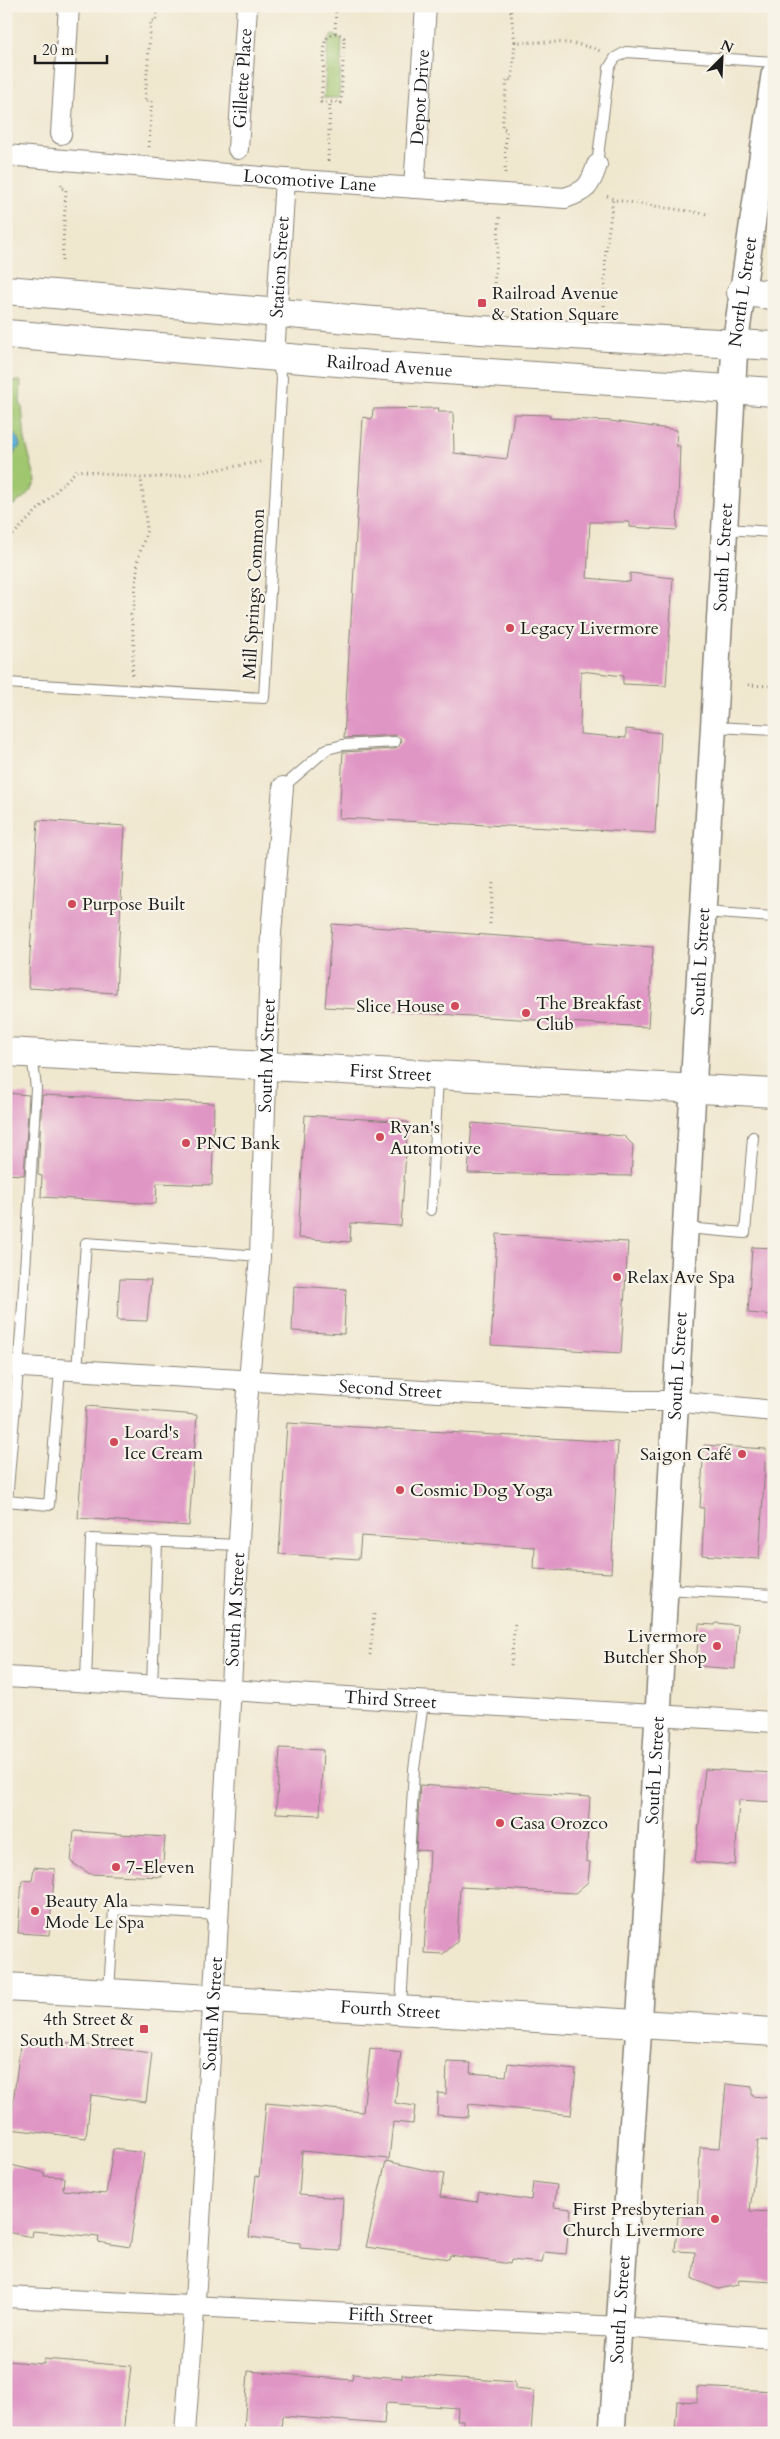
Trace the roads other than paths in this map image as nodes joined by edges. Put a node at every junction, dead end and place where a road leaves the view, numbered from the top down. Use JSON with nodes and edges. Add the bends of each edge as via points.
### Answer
{"nodes":[{"id":1,"x":69,"y":6,"type":"edge"},
{"id":2,"x":247,"y":6,"type":"edge"},
{"id":3,"x":426,"y":6,"type":"edge"},
{"id":4,"x":774,"y":62,"type":"edge"},
{"id":5,"x":774,"y":75,"type":"edge"},
{"id":6,"x":61,"y":134,"type":"dead end"},
{"id":7,"x":769,"y":139,"type":"edge"},
{"id":8,"x":238,"y":149,"type":"dead end"},
{"id":9,"x":6,"y":155,"type":"edge"},
{"id":10,"x":594,"y":174,"type":"joint"},
{"id":11,"x":285,"y":179,"type":"junction"},
{"id":12,"x":414,"y":188,"type":"junction"},
{"id":13,"x":6,"y":290,"type":"edge"},
{"id":14,"x":741,"y":292,"type":"junction"},
{"id":15,"x":774,"y":295,"type":"edge"},
{"id":16,"x":276,"y":313,"type":"junction"},
{"id":17,"x":6,"y":334,"type":"edge"},
{"id":18,"x":735,"y":344,"type":"junction"},
{"id":19,"x":774,"y":346,"type":"edge"},
{"id":20,"x":274,"y":356,"type":"junction"},
{"id":21,"x":732,"y":390,"type":"junction"},
{"id":22,"x":774,"y":392,"type":"edge"},
{"id":23,"x":724,"y":529,"type":"junction"},
{"id":24,"x":774,"y":532,"type":"edge"},
{"id":25,"x":6,"y":684,"type":"edge"},
{"id":26,"x":714,"y":727,"type":"junction"},
{"id":27,"x":774,"y":730,"type":"edge"},
{"id":28,"x":395,"y":742,"type":"dead end"},
{"id":29,"x":282,"y":786,"type":"joint"},
{"id":30,"x":703,"y":912,"type":"junction"},
{"id":31,"x":774,"y":917,"type":"edge"},
{"id":32,"x":19,"y":1052,"type":"edge"},
{"id":33,"x":266,"y":1067,"type":"junction"},
{"id":34,"x":438,"y":1075,"type":"junction"},
{"id":35,"x":693,"y":1088,"type":"junction"},
{"id":36,"x":774,"y":1093,"type":"edge"},
{"id":37,"x":753,"y":1137,"type":"dead end"},
{"id":38,"x":430,"y":1210,"type":"dead end"},
{"id":39,"x":685,"y":1228,"type":"junction"},
{"id":40,"x":260,"y":1256,"type":"junction"},
{"id":41,"x":12,"y":1366,"type":"edge"},
{"id":42,"x":68,"y":1370,"type":"junction"},
{"id":43,"x":249,"y":1381,"type":"junction"},
{"id":44,"x":674,"y":1401,"type":"junction"},
{"id":45,"x":774,"y":1411,"type":"edge"},
{"id":46,"x":157,"y":1542,"type":"junction"},
{"id":47,"x":239,"y":1545,"type":"junction"},
{"id":48,"x":664,"y":1589,"type":"junction"},
{"id":49,"x":774,"y":1595,"type":"edge"},
{"id":50,"x":6,"y":1677,"type":"edge"},
{"id":51,"x":86,"y":1682,"type":"junction"},
{"id":52,"x":152,"y":1686,"type":"junction"},
{"id":53,"x":231,"y":1690,"type":"junction"},
{"id":54,"x":423,"y":1702,"type":"junction"},
{"id":55,"x":657,"y":1715,"type":"junction"},
{"id":56,"x":774,"y":1722,"type":"edge"},
{"id":57,"x":218,"y":1915,"type":"junction"},
{"id":58,"x":6,"y":1987,"type":"edge"},
{"id":59,"x":109,"y":1993,"type":"junction"},
{"id":60,"x":214,"y":1999,"type":"junction"},
{"id":61,"x":401,"y":2009,"type":"junction"},
{"id":62,"x":640,"y":2024,"type":"junction"},
{"id":63,"x":774,"y":2032,"type":"edge"},
{"id":64,"x":6,"y":2297,"type":"edge"},
{"id":65,"x":195,"y":2307,"type":"junction"},
{"id":66,"x":620,"y":2327,"type":"junction"},
{"id":67,"x":774,"y":2338,"type":"edge"},
{"id":68,"x":184,"y":2433,"type":"edge"},
{"id":69,"x":612,"y":2433,"type":"edge"}],
"edges":[{"from":1,"to":6,"type":"street"},
{"from":2,"to":8,"type":"street","name":"Gillette Place"},
{"from":3,"to":12,"type":"street","name":"Depot Drive"},
{"from":4,"to":10,"type":"lane","via":[[626,52],[614,58],[609,68]]},
{"from":5,"to":7,"type":"street","name":"North L Street"},
{"from":7,"to":14,"type":"street","name":"North L Street"},
{"from":9,"to":11,"type":"street","name":"Locomotive Lane"},
{"from":10,"to":12,"type":"street","name":"Locomotive Lane","via":[[581,193],[565,198]]},
{"from":11,"to":12,"type":"street","name":"Locomotive Lane"},
{"from":11,"to":16,"type":"street","name":"Station Street"},
{"from":13,"to":16,"type":"main road"},
{"from":14,"to":15,"type":"main road"},
{"from":14,"to":18,"type":"street","name":"North L Street"},
{"from":16,"to":18,"type":"main road","via":[[481,330]]},
{"from":16,"to":20,"type":"street","name":"Station Street"},
{"from":17,"to":20,"type":"main road","name":"Railroad Avenue"},
{"from":18,"to":19,"type":"main road"},
{"from":18,"to":21,"type":"street","name":"North L Street"},
{"from":20,"to":21,"type":"main road","name":"Railroad Avenue"},
{"from":20,"to":25,"type":"lane","name":"Mill Springs Common","via":[[282,378],[264,698]]},
{"from":21,"to":22,"type":"main road","name":"Railroad Avenue"},
{"from":21,"to":23,"type":"street","name":"South L Street"},
{"from":23,"to":24,"type":"lane"},
{"from":23,"to":26,"type":"street","name":"South L Street"},
{"from":26,"to":27,"type":"lane"},
{"from":26,"to":30,"type":"street","name":"South L Street"},
{"from":28,"to":29,"type":"lane","via":[[327,749]]},
{"from":29,"to":33,"type":"street","name":"South M Street","via":[[271,933]]},
{"from":30,"to":31,"type":"lane"},
{"from":30,"to":35,"type":"street","name":"South L Street"},
{"from":32,"to":33,"type":"main road","name":"First Street"},
{"from":32,"to":41,"type":"lane","via":[[36,1088]]},
{"from":33,"to":34,"type":"main road","name":"First Street","via":[[301,1066]]},
{"from":33,"to":40,"type":"street","name":"South M Street"},
{"from":34,"to":35,"type":"main road","name":"First Street"},
{"from":34,"to":38,"type":"lane"},
{"from":35,"to":36,"type":"main road","name":"First Street"},
{"from":35,"to":39,"type":"street","name":"South L Street"},
{"from":37,"to":39,"type":"lane","via":[[745,1233]]},
{"from":39,"to":44,"type":"street","name":"South L Street"},
{"from":40,"to":42,"type":"lane","via":[[86,1243]]},
{"from":40,"to":43,"type":"street","name":"South M Street"},
{"from":41,"to":42,"type":"street","name":"Second Street"},
{"from":41,"to":42,"type":"lane","via":[[7,1501],[49,1505]]},
{"from":42,"to":43,"type":"street","name":"Second Street"},
{"from":43,"to":44,"type":"street","name":"Second Street"},
{"from":43,"to":47,"type":"street","name":"South M Street"},
{"from":44,"to":45,"type":"street","name":"Second Street"},
{"from":44,"to":48,"type":"street","name":"South L Street"},
{"from":46,"to":47,"type":"lane"},
{"from":46,"to":51,"type":"lane","via":[[91,1539]]},
{"from":46,"to":52,"type":"lane"},
{"from":47,"to":53,"type":"street","name":"South M Street"},
{"from":48,"to":49,"type":"lane"},
{"from":48,"to":55,"type":"street","name":"South L Street"},
{"from":50,"to":51,"type":"street","name":"Third Street"},
{"from":51,"to":52,"type":"street","name":"Third Street"},
{"from":52,"to":53,"type":"street","name":"Third Street"},
{"from":53,"to":54,"type":"street","name":"Third Street"},
{"from":53,"to":57,"type":"street","name":"South M Street"},
{"from":54,"to":55,"type":"street","name":"Third Street"},
{"from":54,"to":61,"type":"lane","via":[[414,1769]]},
{"from":55,"to":56,"type":"street","name":"Third Street"},
{"from":55,"to":62,"type":"street","name":"South L Street"},
{"from":57,"to":59,"type":"lane","via":[[114,1909]]},
{"from":57,"to":60,"type":"street","name":"South M Street"},
{"from":58,"to":59,"type":"main road","name":"Fourth Street"},
{"from":59,"to":60,"type":"main road","name":"Fourth Street"},
{"from":60,"to":61,"type":"main road","name":"Fourth Street"},
{"from":60,"to":65,"type":"street","name":"South M Street"},
{"from":61,"to":62,"type":"main road","name":"Fourth Street"},
{"from":62,"to":63,"type":"main road","name":"Fourth Street"},
{"from":62,"to":66,"type":"street","name":"South L Street"},
{"from":64,"to":65,"type":"street","name":"Fifth Street"},
{"from":65,"to":66,"type":"street","name":"Fifth Street"},
{"from":65,"to":68,"type":"street","name":"South M Street"},
{"from":66,"to":67,"type":"street","name":"Fifth Street"},
{"from":66,"to":69,"type":"street","name":"South L Street"}]}
